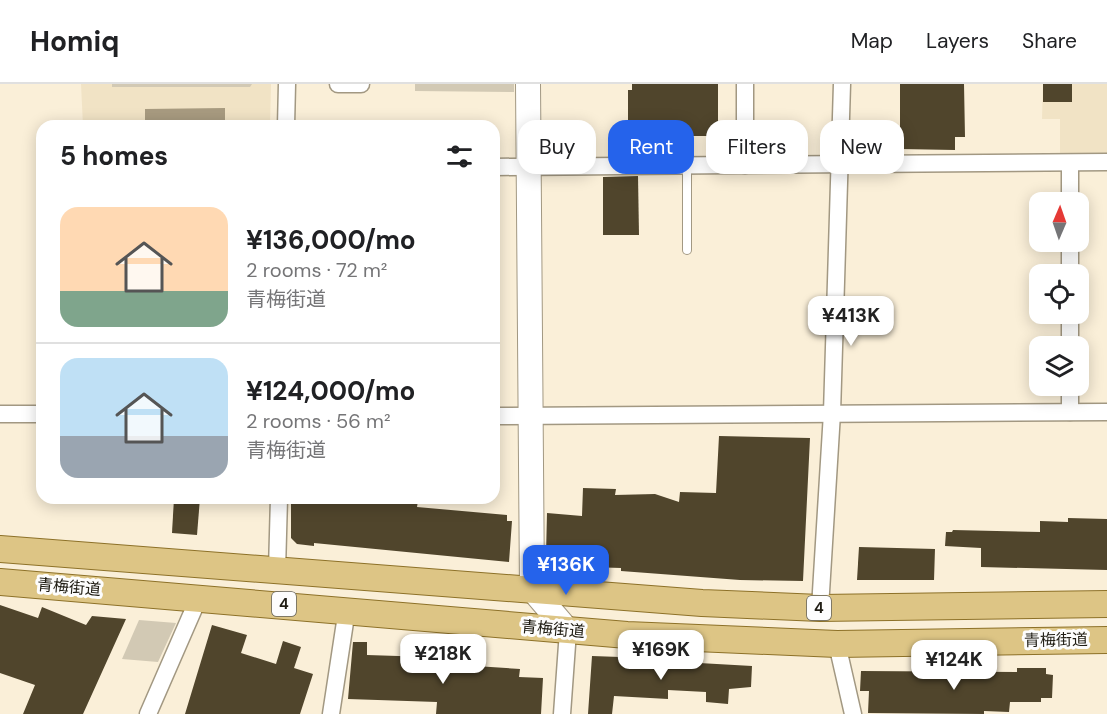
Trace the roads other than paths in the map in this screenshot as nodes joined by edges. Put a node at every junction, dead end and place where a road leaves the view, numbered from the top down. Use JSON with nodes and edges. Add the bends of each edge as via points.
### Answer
{"nodes":[{"id":1,"x":287,"y":84,"type":"edge"},
{"id":2,"x":338,"y":84,"type":"edge"},
{"id":3,"x":361,"y":84,"type":"edge"},
{"id":4,"x":528,"y":84,"type":"edge"},
{"id":5,"x":745,"y":84,"type":"edge"},
{"id":6,"x":842,"y":84,"type":"edge"},
{"id":7,"x":286,"y":120,"type":"edge"},
{"id":8,"x":528,"y":120,"type":"edge"},
{"id":9,"x":745,"y":120,"type":"edge"},
{"id":10,"x":840,"y":120,"type":"edge"},
{"id":11,"x":1107,"y":162,"type":"edge"},
{"id":12,"x":1070,"y":163,"type":"junction"},
{"id":13,"x":904,"y":164,"type":"edge"},
{"id":14,"x":518,"y":166,"type":"edge"},
{"id":15,"x":500,"y":167,"type":"edge"},
{"id":16,"x":529,"y":174,"type":"edge"},
{"id":17,"x":687,"y":174,"type":"edge"},
{"id":18,"x":838,"y":174,"type":"edge"},
{"id":19,"x":1070,"y":192,"type":"edge"},
{"id":20,"x":687,"y":250,"type":"dead end"},
{"id":21,"x":1070,"y":396,"type":"edge"},
{"id":22,"x":1070,"y":412,"type":"junction"},
{"id":23,"x":1107,"y":412,"type":"edge"},
{"id":24,"x":832,"y":413,"type":"junction"},
{"id":25,"x":0,"y":414,"type":"edge"},
{"id":26,"x":36,"y":414,"type":"edge"},
{"id":27,"x":531,"y":415,"type":"junction"},
{"id":28,"x":500,"y":416,"type":"edge"},
{"id":29,"x":279,"y":504,"type":"edge"},
{"id":30,"x":0,"y":549,"type":"edge"},
{"id":31,"x":278,"y":570,"type":"junction"},
{"id":32,"x":0,"y":582,"type":"edge"},
{"id":33,"x":532,"y":589,"type":"junction"},
{"id":34,"x":199,"y":597,"type":"junction"},
{"id":35,"x":1107,"y":604,"type":"edge"},
{"id":36,"x":820,"y":608,"type":"junction"},
{"id":37,"x":347,"y":609,"type":"junction"},
{"id":38,"x":568,"y":630,"type":"junction"},
{"id":39,"x":1107,"y":640,"type":"edge"},
{"id":40,"x":837,"y":644,"type":"junction"},
{"id":41,"x":148,"y":714,"type":"edge"},
{"id":42,"x":331,"y":714,"type":"edge"},
{"id":43,"x":562,"y":714,"type":"edge"},
{"id":44,"x":853,"y":714,"type":"edge"}],
"edges":[{"from":1,"to":7,"type":"street"},
{"from":2,"to":3,"type":"street"},
{"from":4,"to":8,"type":"street"},
{"from":5,"to":9,"type":"street"},
{"from":6,"to":10,"type":"street"},
{"from":11,"to":12,"type":"street"},
{"from":12,"to":13,"type":"street"},
{"from":12,"to":19,"type":"street"},
{"from":14,"to":15,"type":"street"},
{"from":16,"to":27,"type":"street"},
{"from":17,"to":20,"type":"lane"},
{"from":18,"to":24,"type":"street"},
{"from":21,"to":22,"type":"street"},
{"from":22,"to":23,"type":"street"},
{"from":22,"to":24,"type":"street"},
{"from":24,"to":27,"type":"street"},
{"from":24,"to":36,"type":"street"},
{"from":25,"to":26,"type":"street"},
{"from":27,"to":28,"type":"street"},
{"from":27,"to":33,"type":"street"},
{"from":29,"to":31,"type":"street"},
{"from":30,"to":31,"type":"main road","name":"青梅街道","number":"4"},
{"from":31,"to":33,"type":"main road","name":"青梅街道","number":"4"},
{"from":32,"to":34,"type":"main road","name":"青梅街道","number":"4"},
{"from":33,"to":36,"type":"main road","name":"青梅街道","number":"4"},
{"from":33,"to":38,"type":"street"},
{"from":34,"to":37,"type":"main road","name":"青梅街道","number":"4"},
{"from":34,"to":41,"type":"street"},
{"from":35,"to":36,"type":"main road","name":"青梅街道","number":"4"},
{"from":37,"to":38,"type":"main road","name":"青梅街道","number":"4"},
{"from":37,"to":42,"type":"street"},
{"from":38,"to":40,"type":"main road","name":"青梅街道","number":"4"},
{"from":38,"to":43,"type":"street"},
{"from":39,"to":40,"type":"main road","name":"青梅街道","number":"4"},
{"from":40,"to":44,"type":"street"}]}
